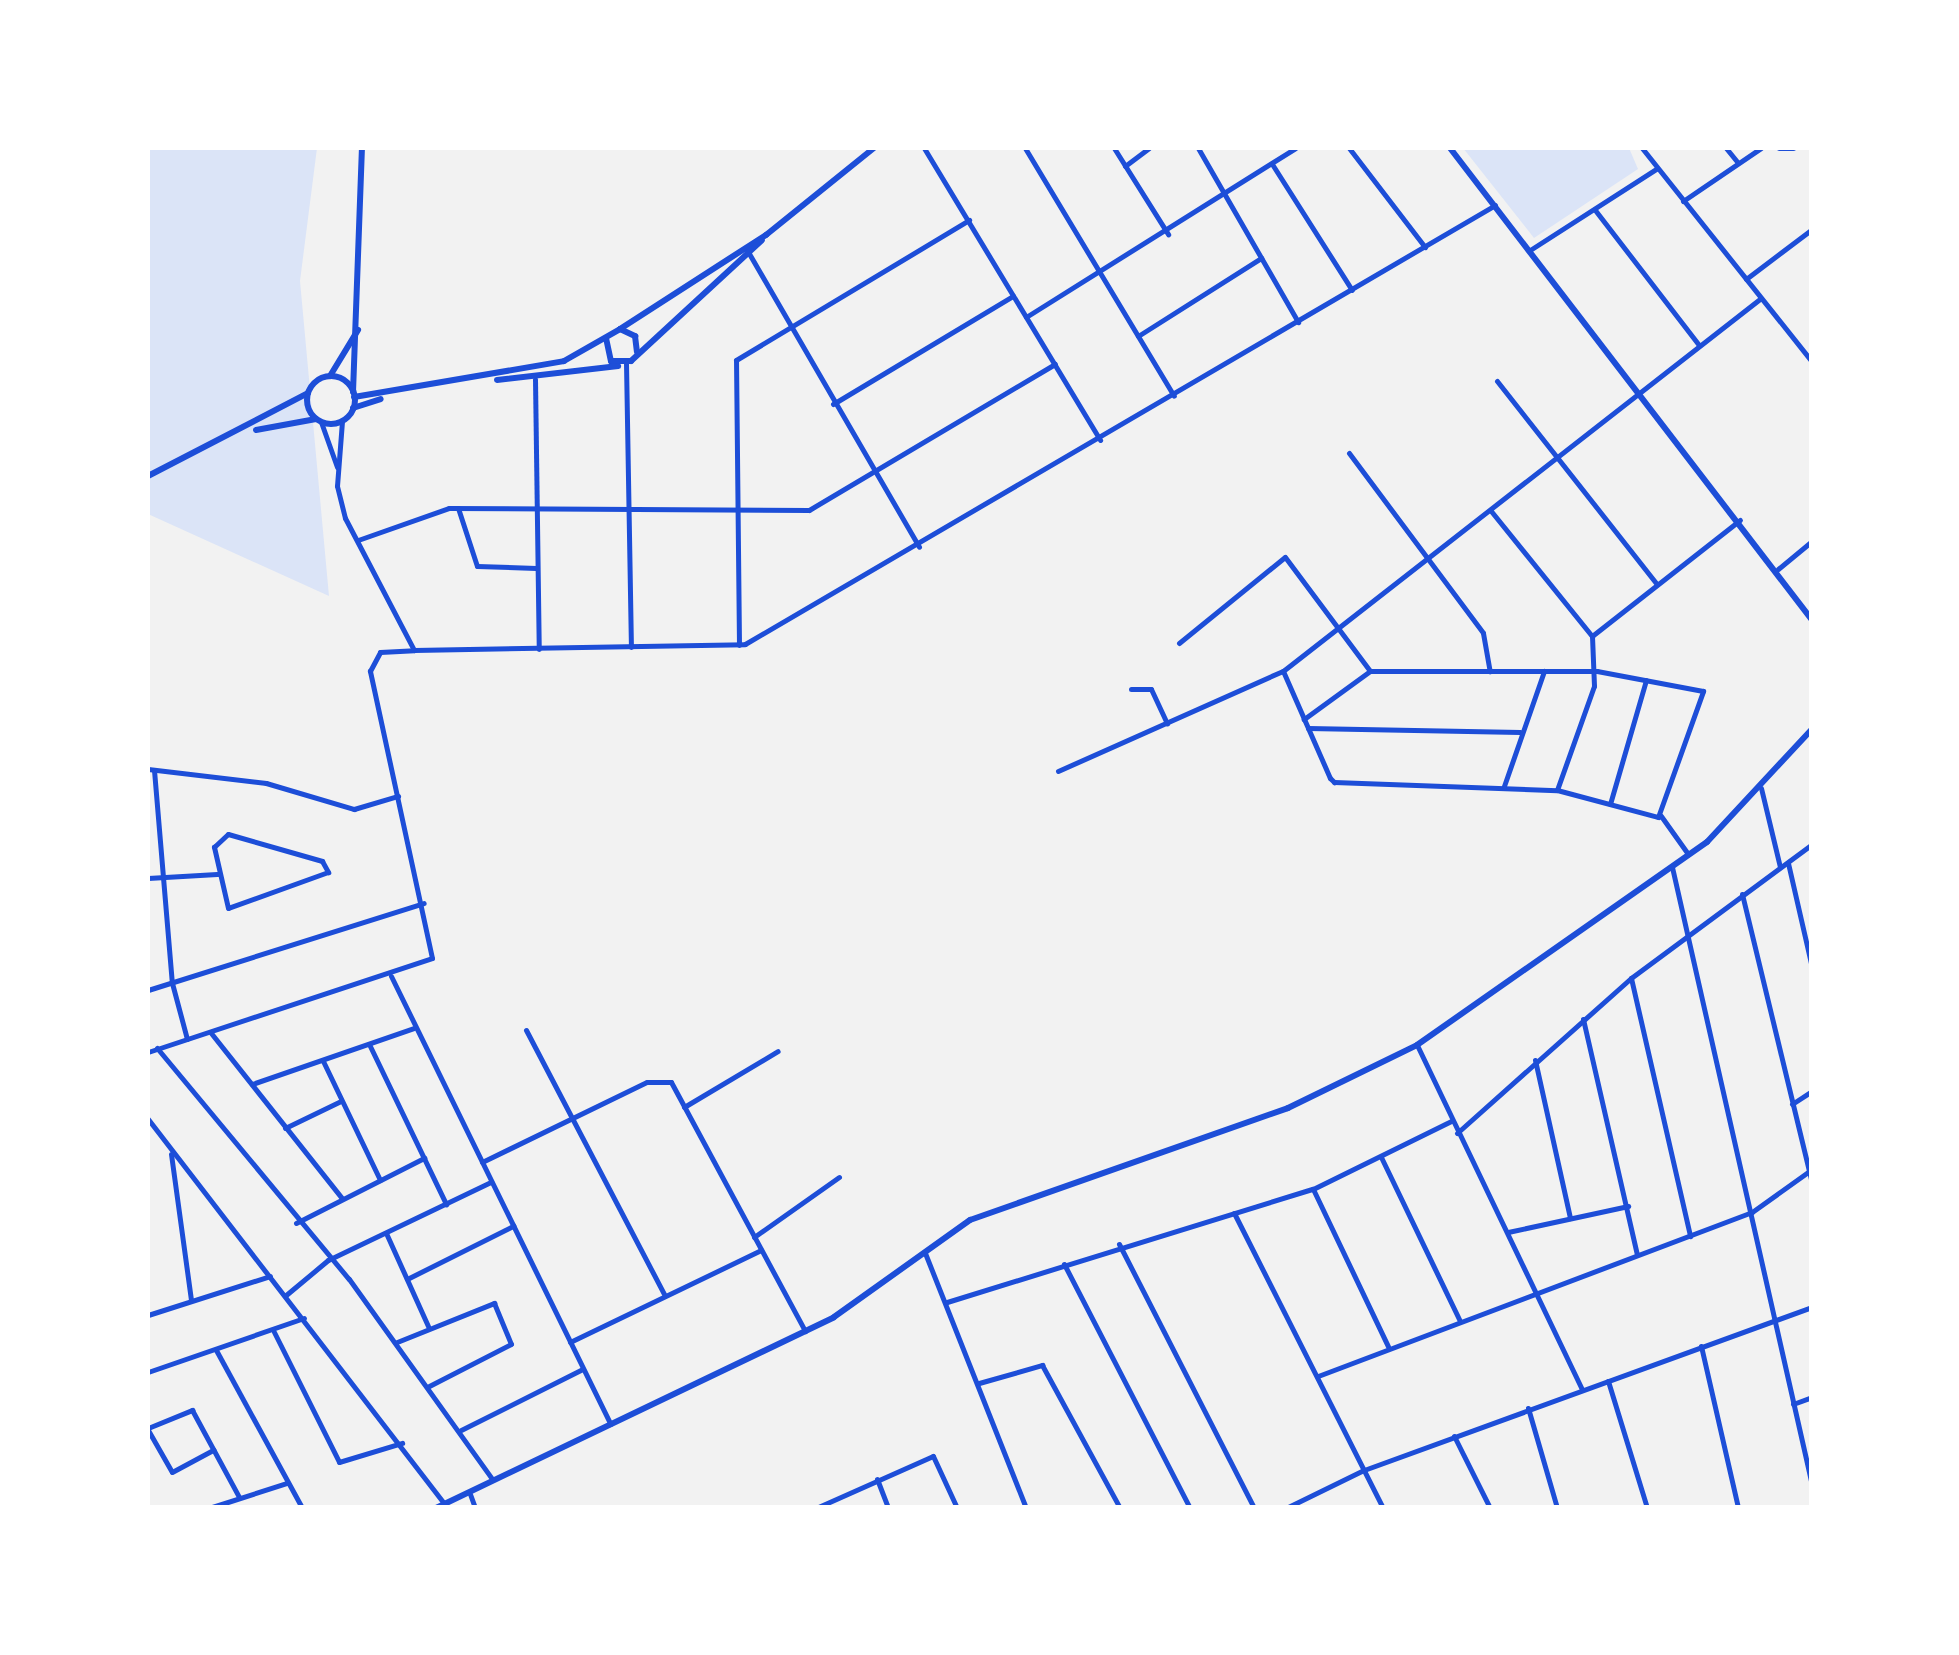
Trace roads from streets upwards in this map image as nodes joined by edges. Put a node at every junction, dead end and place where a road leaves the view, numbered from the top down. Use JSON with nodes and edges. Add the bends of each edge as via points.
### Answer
{"nodes":[{"id":1,"x":362,"y":148,"type":"edge"},
{"id":2,"x":874,"y":148,"type":"edge"},
{"id":3,"x":924,"y":148,"type":"edge"},
{"id":4,"x":1025,"y":148,"type":"edge"},
{"id":5,"x":1114,"y":148,"type":"edge"},
{"id":6,"x":1149,"y":148,"type":"edge"},
{"id":7,"x":1198,"y":148,"type":"edge"},
{"id":8,"x":1295,"y":148,"type":"edge"},
{"id":9,"x":1349,"y":148,"type":"edge"},
{"id":10,"x":1450,"y":148,"type":"edge"},
{"id":11,"x":1642,"y":148,"type":"edge"},
{"id":12,"x":1726,"y":148,"type":"edge"},
{"id":13,"x":1761,"y":148,"type":"edge"},
{"id":14,"x":1779,"y":148,"type":"edge"},
{"id":15,"x":1794,"y":148,"type":"edge"},
{"id":16,"x":1738,"y":163,"type":"junction"},
{"id":17,"x":1272,"y":164,"type":"junction"},
{"id":18,"x":1125,"y":166,"type":"junction"},
{"id":19,"x":1656,"y":169,"type":"junction"},
{"id":20,"x":1226,"y":199,"type":"junction"},
{"id":21,"x":1683,"y":200,"type":"junction"},
{"id":22,"x":1495,"y":206,"type":"junction"},
{"id":23,"x":1595,"y":210,"type":"junction"},
{"id":24,"x":970,"y":220,"type":"junction"},
{"id":25,"x":1812,"y":228,"type":"edge"},
{"id":26,"x":766,"y":235,"type":"junction"},
{"id":27,"x":1168,"y":235,"type":"junction"},
{"id":28,"x":745,"y":247,"type":"junction"},
{"id":29,"x":1425,"y":247,"type":"junction"},
{"id":30,"x":1530,"y":250,"type":"junction"},
{"id":31,"x":750,"y":256,"type":"junction"},
{"id":32,"x":1261,"y":258,"type":"junction"},
{"id":33,"x":1102,"y":276,"type":"junction"},
{"id":34,"x":1746,"y":279,"type":"junction"},
{"id":35,"x":1352,"y":290,"type":"junction"},
{"id":36,"x":1013,"y":296,"type":"junction"},
{"id":37,"x":1761,"y":298,"type":"junction"},
{"id":38,"x":1026,"y":317,"type":"junction"},
{"id":39,"x":1298,"y":322,"type":"junction"},
{"id":40,"x":361,"y":324,"type":"junction"},
{"id":41,"x":620,"y":330,"type":"junction"},
{"id":42,"x":787,"y":331,"type":"junction"},
{"id":43,"x":1138,"y":336,"type":"junction"},
{"id":44,"x":606,"y":337,"type":"junction"},
{"id":45,"x":1700,"y":346,"type":"junction"},
{"id":46,"x":637,"y":352,"type":"junction"},
{"id":47,"x":1812,"y":362,"type":"edge"},
{"id":48,"x":624,"y":364,"type":"junction"},
{"id":49,"x":1055,"y":364,"type":"junction"},
{"id":50,"x":330,"y":376,"type":"junction"},
{"id":51,"x":535,"y":379,"type":"junction"},
{"id":52,"x":485,"y":380,"type":"junction"},
{"id":53,"x":1497,"y":381,"type":"dead end"},
{"id":54,"x":1639,"y":391,"type":"junction"},
{"id":55,"x":308,"y":393,"type":"junction"},
{"id":56,"x":354,"y":395,"type":"junction"},
{"id":57,"x":1174,"y":396,"type":"junction"},
{"id":58,"x":386,"y":397,"type":"junction"},
{"id":59,"x":834,"y":404,"type":"junction"},
{"id":60,"x":353,"y":408,"type":"junction"},
{"id":61,"x":319,"y":420,"type":"junction"},
{"id":62,"x":342,"y":421,"type":"junction"},
{"id":63,"x":250,"y":431,"type":"junction"},
{"id":64,"x":1100,"y":440,"type":"junction"},
{"id":65,"x":1349,"y":453,"type":"dead end"},
{"id":66,"x":1557,"y":456,"type":"junction"},
{"id":67,"x":338,"y":470,"type":"junction"},
{"id":68,"x":876,"y":475,"type":"junction"},
{"id":69,"x":148,"y":476,"type":"edge"},
{"id":70,"x":626,"y":504,"type":"junction"},
{"id":71,"x":535,"y":505,"type":"junction"},
{"id":72,"x":458,"y":508,"type":"junction"},
{"id":73,"x":733,"y":508,"type":"junction"},
{"id":74,"x":1492,"y":511,"type":"junction"},
{"id":75,"x":1740,"y":520,"type":"junction"},
{"id":76,"x":358,"y":540,"type":"junction"},
{"id":77,"x":1812,"y":541,"type":"edge"},
{"id":78,"x":918,"y":547,"type":"junction"},
{"id":79,"x":1428,"y":560,"type":"junction"},
{"id":80,"x":537,"y":568,"type":"junction"},
{"id":81,"x":1778,"y":568,"type":"junction"},
{"id":82,"x":1656,"y":584,"type":"junction"},
{"id":83,"x":1812,"y":620,"type":"edge"},
{"id":84,"x":1338,"y":627,"type":"junction"},
{"id":85,"x":1592,"y":636,"type":"junction"},
{"id":86,"x":1180,"y":643,"type":"dead end"},
{"id":87,"x":739,"y":645,"type":"junction"},
{"id":88,"x":631,"y":648,"type":"junction"},
{"id":89,"x":539,"y":649,"type":"junction"},
{"id":90,"x":414,"y":650,"type":"junction"},
{"id":91,"x":1283,"y":671,"type":"junction"},
{"id":92,"x":1370,"y":671,"type":"junction"},
{"id":93,"x":1490,"y":671,"type":"junction"},
{"id":94,"x":1544,"y":671,"type":"junction"},
{"id":95,"x":1596,"y":671,"type":"junction"},
{"id":96,"x":1646,"y":680,"type":"junction"},
{"id":97,"x":1131,"y":689,"type":"dead end"},
{"id":98,"x":1304,"y":718,"type":"junction"},
{"id":99,"x":1167,"y":723,"type":"junction"},
{"id":100,"x":1308,"y":728,"type":"junction"},
{"id":101,"x":1812,"y":729,"type":"edge"},
{"id":102,"x":1520,"y":732,"type":"junction"},
{"id":103,"x":151,"y":769,"type":"edge"},
{"id":104,"x":1058,"y":771,"type":"dead end"},
{"id":105,"x":1504,"y":787,"type":"junction"},
{"id":106,"x":1761,"y":788,"type":"junction"},
{"id":107,"x":1557,"y":790,"type":"junction"},
{"id":108,"x":398,"y":796,"type":"junction"},
{"id":109,"x":1610,"y":804,"type":"junction"},
{"id":110,"x":1661,"y":816,"type":"junction"},
{"id":111,"x":1812,"y":844,"type":"edge"},
{"id":112,"x":1689,"y":855,"type":"junction"},
{"id":113,"x":1788,"y":862,"type":"junction"},
{"id":114,"x":1672,"y":867,"type":"junction"},
{"id":115,"x":1780,"y":867,"type":"junction"},
{"id":116,"x":217,"y":874,"type":"junction"},
{"id":117,"x":162,"y":876,"type":"junction"},
{"id":118,"x":148,"y":878,"type":"edge"},
{"id":119,"x":1742,"y":894,"type":"junction"},
{"id":120,"x":424,"y":903,"type":"junction"},
{"id":121,"x":1689,"y":934,"type":"junction"},
{"id":122,"x":1812,"y":968,"type":"edge"},
{"id":123,"x":391,"y":975,"type":"junction"},
{"id":124,"x":1631,"y":978,"type":"junction"},
{"id":125,"x":172,"y":983,"type":"junction"},
{"id":126,"x":148,"y":990,"type":"edge"},
{"id":127,"x":1583,"y":1019,"type":"junction"},
{"id":128,"x":416,"y":1027,"type":"junction"},
{"id":129,"x":526,"y":1030,"type":"dead end"},
{"id":130,"x":211,"y":1032,"type":"junction"},
{"id":131,"x":188,"y":1040,"type":"junction"},
{"id":132,"x":369,"y":1044,"type":"junction"},
{"id":133,"x":1417,"y":1045,"type":"junction"},
{"id":134,"x":158,"y":1048,"type":"junction"},
{"id":135,"x":778,"y":1051,"type":"dead end"},
{"id":136,"x":148,"y":1052,"type":"edge"},
{"id":137,"x":1535,"y":1059,"type":"junction"},
{"id":138,"x":323,"y":1060,"type":"junction"},
{"id":139,"x":252,"y":1084,"type":"junction"},
{"id":140,"x":1812,"y":1091,"type":"edge"},
{"id":141,"x":341,"y":1101,"type":"junction"},
{"id":142,"x":1792,"y":1104,"type":"junction"},
{"id":143,"x":684,"y":1106,"type":"junction"},
{"id":144,"x":573,"y":1118,"type":"junction"},
{"id":145,"x":148,"y":1119,"type":"edge"},
{"id":146,"x":1451,"y":1121,"type":"junction"},
{"id":147,"x":150,"y":1127,"type":"edge"},
{"id":148,"x":285,"y":1128,"type":"junction"},
{"id":149,"x":1457,"y":1133,"type":"junction"},
{"id":150,"x":170,"y":1151,"type":"junction"},
{"id":151,"x":1380,"y":1156,"type":"junction"},
{"id":152,"x":424,"y":1158,"type":"junction"},
{"id":153,"x":482,"y":1162,"type":"junction"},
{"id":154,"x":1810,"y":1170,"type":"edge"},
{"id":155,"x":840,"y":1177,"type":"dead end"},
{"id":156,"x":380,"y":1180,"type":"junction"},
{"id":157,"x":492,"y":1182,"type":"junction"},
{"id":158,"x":1812,"y":1184,"type":"edge"},
{"id":159,"x":1313,"y":1189,"type":"junction"},
{"id":160,"x":342,"y":1198,"type":"junction"},
{"id":161,"x":446,"y":1204,"type":"junction"},
{"id":162,"x":1628,"y":1206,"type":"junction"},
{"id":163,"x":1752,"y":1212,"type":"junction"},
{"id":164,"x":1234,"y":1214,"type":"junction"},
{"id":165,"x":1570,"y":1218,"type":"junction"},
{"id":166,"x":296,"y":1223,"type":"junction"},
{"id":167,"x":514,"y":1226,"type":"junction"},
{"id":168,"x":386,"y":1233,"type":"junction"},
{"id":169,"x":1507,"y":1233,"type":"junction"},
{"id":170,"x":1690,"y":1236,"type":"junction"},
{"id":171,"x":754,"y":1237,"type":"junction"},
{"id":172,"x":1119,"y":1244,"type":"junction"},
{"id":173,"x":761,"y":1250,"type":"junction"},
{"id":174,"x":924,"y":1250,"type":"junction"},
{"id":175,"x":1637,"y":1254,"type":"junction"},
{"id":176,"x":328,"y":1260,"type":"junction"},
{"id":177,"x":1064,"y":1264,"type":"junction"},
{"id":178,"x":270,"y":1276,"type":"junction"},
{"id":179,"x":407,"y":1279,"type":"junction"},
{"id":180,"x":1537,"y":1294,"type":"junction"},
{"id":181,"x":286,"y":1295,"type":"junction"},
{"id":182,"x":665,"y":1296,"type":"junction"},
{"id":183,"x":191,"y":1300,"type":"junction"},
{"id":184,"x":947,"y":1302,"type":"junction"},
{"id":185,"x":1812,"y":1307,"type":"edge"},
{"id":186,"x":148,"y":1315,"type":"edge"},
{"id":187,"x":304,"y":1318,"type":"junction"},
{"id":188,"x":1774,"y":1320,"type":"junction"},
{"id":189,"x":1460,"y":1321,"type":"junction"},
{"id":190,"x":428,"y":1326,"type":"junction"},
{"id":191,"x":805,"y":1331,"type":"junction"},
{"id":192,"x":274,"y":1332,"type":"junction"},
{"id":193,"x":397,"y":1342,"type":"junction"},
{"id":194,"x":570,"y":1342,"type":"junction"},
{"id":195,"x":1388,"y":1346,"type":"junction"},
{"id":196,"x":1701,"y":1346,"type":"junction"},
{"id":197,"x":216,"y":1350,"type":"junction"},
{"id":198,"x":584,"y":1369,"type":"junction"},
{"id":199,"x":148,"y":1372,"type":"edge"},
{"id":200,"x":1318,"y":1376,"type":"junction"},
{"id":201,"x":1607,"y":1380,"type":"junction"},
{"id":202,"x":978,"y":1383,"type":"junction"},
{"id":203,"x":428,"y":1386,"type":"junction"},
{"id":204,"x":1582,"y":1390,"type":"junction"},
{"id":205,"x":1812,"y":1397,"type":"edge"},
{"id":206,"x":1793,"y":1404,"type":"junction"},
{"id":207,"x":1528,"y":1408,"type":"junction"},
{"id":208,"x":611,"y":1427,"type":"junction"},
{"id":209,"x":148,"y":1429,"type":"edge"},
{"id":210,"x":461,"y":1430,"type":"junction"},
{"id":211,"x":1454,"y":1436,"type":"junction"},
{"id":212,"x":402,"y":1442,"type":"junction"},
{"id":213,"x":213,"y":1450,"type":"junction"},
{"id":214,"x":1364,"y":1470,"type":"junction"},
{"id":215,"x":878,"y":1479,"type":"junction"},
{"id":216,"x":288,"y":1483,"type":"junction"},
{"id":217,"x":494,"y":1483,"type":"junction"},
{"id":218,"x":1812,"y":1484,"type":"edge"},
{"id":219,"x":470,"y":1494,"type":"junction"},
{"id":220,"x":240,"y":1497,"type":"junction"},
{"id":221,"x":445,"y":1504,"type":"junction"},
{"id":222,"x":821,"y":1506,"type":"edge"},
{"id":223,"x":209,"y":1508,"type":"edge"},
{"id":224,"x":302,"y":1508,"type":"edge"},
{"id":225,"x":436,"y":1508,"type":"edge"},
{"id":226,"x":475,"y":1508,"type":"edge"},
{"id":227,"x":888,"y":1508,"type":"edge"},
{"id":228,"x":957,"y":1508,"type":"edge"},
{"id":229,"x":1026,"y":1508,"type":"edge"},
{"id":230,"x":1120,"y":1508,"type":"edge"},
{"id":231,"x":1190,"y":1508,"type":"edge"},
{"id":232,"x":1254,"y":1508,"type":"edge"},
{"id":233,"x":1286,"y":1508,"type":"edge"},
{"id":234,"x":1383,"y":1508,"type":"edge"},
{"id":235,"x":1490,"y":1508,"type":"edge"},
{"id":236,"x":1557,"y":1508,"type":"edge"},
{"id":237,"x":1646,"y":1508,"type":"edge"},
{"id":238,"x":1738,"y":1508,"type":"edge"}],
"edges":[{"from":1,"to":40,"type":"street"},
{"from":2,"to":26,"type":"street"},
{"from":3,"to":24,"type":"street"},
{"from":4,"to":33,"type":"street"},
{"from":5,"to":18,"type":"street"},
{"from":6,"to":18,"type":"street"},
{"from":7,"to":20,"type":"street"},
{"from":8,"to":17,"type":"street"},
{"from":9,"to":29,"type":"street"},
{"from":10,"to":22,"type":"street"},
{"from":11,"to":19,"type":"street"},
{"from":12,"to":16,"type":"street"},
{"from":13,"to":16,"type":"street"},
{"from":14,"to":15,"type":"street"},
{"from":16,"to":21,"type":"street"},
{"from":17,"to":20,"type":"street"},
{"from":17,"to":35,"type":"street"},
{"from":18,"to":27,"type":"street"},
{"from":19,"to":21,"type":"street"},
{"from":19,"to":23,"type":"street"},
{"from":20,"to":27,"type":"street"},
{"from":20,"to":32,"type":"street"},
{"from":21,"to":34,"type":"street"},
{"from":22,"to":29,"type":"street"},
{"from":22,"to":30,"type":"street"},
{"from":23,"to":30,"type":"street"},
{"from":23,"to":45,"type":"street"},
{"from":24,"to":36,"type":"street"},
{"from":24,"to":42,"type":"street"},
{"from":25,"to":34,"type":"street"},
{"from":26,"to":28,"type":"street"},
{"from":26,"to":31,"type":"street"},
{"from":27,"to":33,"type":"street"},
{"from":28,"to":31,"type":"street"},
{"from":28,"to":41,"type":"street"},
{"from":29,"to":35,"type":"street"},
{"from":30,"to":54,"type":"street"},
{"from":31,"to":42,"type":"street"},
{"from":31,"to":46,"type":"street"},
{"from":32,"to":39,"type":"street"},
{"from":32,"to":43,"type":"street"},
{"from":33,"to":38,"type":"street"},
{"from":33,"to":43,"type":"street"},
{"from":34,"to":37,"type":"street"},
{"from":35,"to":39,"type":"street"},
{"from":36,"to":38,"type":"street"},
{"from":36,"to":59,"type":"street"},
{"from":37,"to":45,"type":"street"},
{"from":37,"to":47,"type":"street"},
{"from":38,"to":49,"type":"street"},
{"from":39,"to":57,"type":"street"},
{"from":40,"to":50,"type":"street"},
{"from":40,"to":56,"type":"street"},
{"from":41,"to":44,"type":"street"},
{"from":41,"to":46,"type":"street","via":[[634,336]]},
{"from":42,"to":59,"type":"street"},
{"from":42,"to":73,"type":"street","via":[[732,366]]},
{"from":43,"to":57,"type":"street"},
{"from":44,"to":48,"type":"street","via":[[607,357]]},
{"from":44,"to":52,"type":"street","via":[[564,361]]},
{"from":45,"to":54,"type":"street"},
{"from":46,"to":48,"type":"street"},
{"from":48,"to":51,"type":"street"},
{"from":48,"to":70,"type":"street"},
{"from":49,"to":64,"type":"street"},
{"from":49,"to":68,"type":"street"},
{"from":50,"to":55,"type":"street"},
{"from":50,"to":56,"type":"street"},
{"from":51,"to":52,"type":"street"},
{"from":51,"to":71,"type":"street"},
{"from":52,"to":58,"type":"street"},
{"from":53,"to":66,"type":"street"},
{"from":54,"to":66,"type":"street"},
{"from":54,"to":75,"type":"street"},
{"from":55,"to":61,"type":"street"},
{"from":55,"to":63,"type":"street"},
{"from":56,"to":58,"type":"street"},
{"from":56,"to":60,"type":"street"},
{"from":57,"to":64,"type":"street"},
{"from":58,"to":60,"type":"street"},
{"from":59,"to":68,"type":"street"},
{"from":60,"to":62,"type":"street"},
{"from":61,"to":62,"type":"street"},
{"from":61,"to":63,"type":"street"},
{"from":61,"to":67,"type":"street"},
{"from":62,"to":67,"type":"street"},
{"from":63,"to":69,"type":"street"},
{"from":64,"to":78,"type":"street"},
{"from":65,"to":79,"type":"street"},
{"from":66,"to":74,"type":"street"},
{"from":66,"to":82,"type":"street"},
{"from":67,"to":76,"type":"street"},
{"from":68,"to":73,"type":"street","via":[[821,507]]},
{"from":68,"to":78,"type":"street"},
{"from":70,"to":71,"type":"street"},
{"from":70,"to":73,"type":"street"},
{"from":70,"to":88,"type":"street"},
{"from":71,"to":72,"type":"street"},
{"from":71,"to":80,"type":"street"},
{"from":72,"to":76,"type":"street"},
{"from":72,"to":80,"type":"street","via":[[461,540],[478,566]]},
{"from":73,"to":87,"type":"street"},
{"from":74,"to":79,"type":"street"},
{"from":74,"to":85,"type":"street"},
{"from":75,"to":81,"type":"street"},
{"from":75,"to":82,"type":"street"},
{"from":76,"to":90,"type":"street"},
{"from":77,"to":81,"type":"street"},
{"from":78,"to":87,"type":"street"},
{"from":79,"to":84,"type":"street"},
{"from":79,"to":93,"type":"street","via":[[1487,639]]},
{"from":80,"to":89,"type":"street"},
{"from":81,"to":83,"type":"street"},
{"from":82,"to":85,"type":"street"},
{"from":84,"to":86,"type":"street","via":[[1285,557]]},
{"from":84,"to":91,"type":"street"},
{"from":84,"to":92,"type":"street"},
{"from":85,"to":95,"type":"street"},
{"from":87,"to":88,"type":"street"},
{"from":88,"to":89,"type":"street"},
{"from":89,"to":90,"type":"street"},
{"from":90,"to":108,"type":"street","via":[[380,652],[370,665]]},
{"from":91,"to":98,"type":"street"},
{"from":91,"to":99,"type":"street"},
{"from":92,"to":93,"type":"street"},
{"from":92,"to":98,"type":"street"},
{"from":93,"to":94,"type":"street"},
{"from":94,"to":95,"type":"street"},
{"from":94,"to":102,"type":"street"},
{"from":95,"to":96,"type":"street"},
{"from":95,"to":107,"type":"street"},
{"from":96,"to":109,"type":"street"},
{"from":96,"to":110,"type":"street","via":[[1702,690]]},
{"from":97,"to":99,"type":"street","via":[[1151,689]]},
{"from":98,"to":100,"type":"street"},
{"from":99,"to":104,"type":"street"},
{"from":100,"to":102,"type":"street"},
{"from":100,"to":105,"type":"street","via":[[1334,782]]},
{"from":101,"to":106,"type":"street"},
{"from":102,"to":105,"type":"street"},
{"from":103,"to":108,"type":"street","via":[[266,783],[354,809]]},
{"from":103,"to":117,"type":"street"},
{"from":105,"to":107,"type":"street"},
{"from":106,"to":112,"type":"street"},
{"from":106,"to":115,"type":"street"},
{"from":107,"to":109,"type":"street"},
{"from":108,"to":120,"type":"street"},
{"from":109,"to":110,"type":"street"},
{"from":110,"to":112,"type":"street"},
{"from":111,"to":113,"type":"street"},
{"from":112,"to":114,"type":"street"},
{"from":113,"to":115,"type":"street"},
{"from":113,"to":122,"type":"street"},
{"from":114,"to":121,"type":"street"},
{"from":114,"to":133,"type":"street"},
{"from":115,"to":119,"type":"street"},
{"from":116,"to":116,"type":"street","via":[[216,839],[228,834],[329,867],[228,908]]},
{"from":116,"to":117,"type":"street"},
{"from":117,"to":118,"type":"street"},
{"from":117,"to":125,"type":"street"},
{"from":119,"to":121,"type":"street"},
{"from":119,"to":142,"type":"street"},
{"from":120,"to":123,"type":"street","via":[[432,958]]},
{"from":120,"to":125,"type":"street"},
{"from":121,"to":124,"type":"street"},
{"from":121,"to":163,"type":"street"},
{"from":123,"to":128,"type":"street"},
{"from":123,"to":130,"type":"street"},
{"from":124,"to":127,"type":"street"},
{"from":124,"to":170,"type":"street"},
{"from":125,"to":126,"type":"street"},
{"from":125,"to":131,"type":"street"},
{"from":127,"to":137,"type":"street"},
{"from":127,"to":162,"type":"street"},
{"from":128,"to":132,"type":"street"},
{"from":128,"to":153,"type":"street"},
{"from":129,"to":144,"type":"street"},
{"from":130,"to":131,"type":"street"},
{"from":130,"to":139,"type":"street"},
{"from":131,"to":134,"type":"street"},
{"from":132,"to":138,"type":"street"},
{"from":132,"to":152,"type":"street"},
{"from":133,"to":146,"type":"street"},
{"from":133,"to":174,"type":"street","via":[[1288,1108],[981,1216]]},
{"from":134,"to":136,"type":"street"},
{"from":134,"to":166,"type":"street"},
{"from":135,"to":143,"type":"street"},
{"from":137,"to":149,"type":"street"},
{"from":137,"to":165,"type":"street"},
{"from":138,"to":139,"type":"street"},
{"from":138,"to":141,"type":"street"},
{"from":139,"to":148,"type":"street"},
{"from":140,"to":142,"type":"street"},
{"from":141,"to":148,"type":"street"},
{"from":141,"to":156,"type":"street"},
{"from":142,"to":154,"type":"street"},
{"from":143,"to":144,"type":"street","via":[[672,1082],[656,1080]]},
{"from":143,"to":171,"type":"street"},
{"from":144,"to":153,"type":"street"},
{"from":144,"to":182,"type":"street"},
{"from":145,"to":147,"type":"street"},
{"from":146,"to":149,"type":"street"},
{"from":146,"to":151,"type":"street"},
{"from":147,"to":150,"type":"street"},
{"from":148,"to":160,"type":"street"},
{"from":149,"to":169,"type":"street"},
{"from":150,"to":178,"type":"street"},
{"from":150,"to":183,"type":"street"},
{"from":151,"to":159,"type":"street"},
{"from":151,"to":189,"type":"street"},
{"from":152,"to":156,"type":"street"},
{"from":152,"to":161,"type":"street"},
{"from":153,"to":157,"type":"street"},
{"from":154,"to":158,"type":"street"},
{"from":154,"to":163,"type":"street"},
{"from":155,"to":171,"type":"street"},
{"from":156,"to":160,"type":"street"},
{"from":157,"to":161,"type":"street"},
{"from":157,"to":167,"type":"street"},
{"from":159,"to":164,"type":"street"},
{"from":159,"to":195,"type":"street"},
{"from":160,"to":166,"type":"street"},
{"from":161,"to":168,"type":"street"},
{"from":162,"to":165,"type":"street"},
{"from":162,"to":175,"type":"street"},
{"from":163,"to":170,"type":"street"},
{"from":163,"to":188,"type":"street"},
{"from":164,"to":172,"type":"street"},
{"from":164,"to":200,"type":"street"},
{"from":165,"to":169,"type":"street"},
{"from":166,"to":176,"type":"street"},
{"from":167,"to":179,"type":"street"},
{"from":167,"to":194,"type":"street"},
{"from":168,"to":176,"type":"street"},
{"from":168,"to":179,"type":"street"},
{"from":169,"to":180,"type":"street"},
{"from":170,"to":175,"type":"street"},
{"from":171,"to":173,"type":"street"},
{"from":172,"to":177,"type":"street"},
{"from":172,"to":232,"type":"street"},
{"from":173,"to":182,"type":"street"},
{"from":173,"to":191,"type":"street"},
{"from":174,"to":184,"type":"street"},
{"from":174,"to":191,"type":"street"},
{"from":175,"to":180,"type":"street"},
{"from":176,"to":181,"type":"street"},
{"from":176,"to":193,"type":"street"},
{"from":177,"to":184,"type":"street"},
{"from":177,"to":231,"type":"street"},
{"from":178,"to":181,"type":"street"},
{"from":178,"to":183,"type":"street"},
{"from":179,"to":190,"type":"street"},
{"from":180,"to":189,"type":"street"},
{"from":180,"to":204,"type":"street"},
{"from":181,"to":187,"type":"street"},
{"from":182,"to":194,"type":"street"},
{"from":183,"to":186,"type":"street"},
{"from":184,"to":202,"type":"street"},
{"from":185,"to":188,"type":"street"},
{"from":187,"to":192,"type":"street"},
{"from":187,"to":212,"type":"street"},
{"from":188,"to":196,"type":"street"},
{"from":188,"to":206,"type":"street"},
{"from":189,"to":195,"type":"street"},
{"from":190,"to":193,"type":"street"},
{"from":190,"to":203,"type":"street","via":[[489,1299],[511,1338],[506,1349]]},
{"from":191,"to":208,"type":"street"},
{"from":192,"to":197,"type":"street"},
{"from":192,"to":212,"type":"street","via":[[339,1462]]},
{"from":193,"to":203,"type":"street"},
{"from":194,"to":198,"type":"street"},
{"from":195,"to":200,"type":"street"},
{"from":196,"to":201,"type":"street"},
{"from":196,"to":238,"type":"street"},
{"from":197,"to":199,"type":"street"},
{"from":197,"to":216,"type":"street"},
{"from":198,"to":208,"type":"street"},
{"from":198,"to":210,"type":"street"},
{"from":200,"to":214,"type":"street"},
{"from":201,"to":204,"type":"street"},
{"from":201,"to":237,"type":"street"},
{"from":202,"to":229,"type":"street"},
{"from":202,"to":230,"type":"street","via":[[1042,1365]]},
{"from":203,"to":210,"type":"street"},
{"from":204,"to":207,"type":"street"},
{"from":205,"to":206,"type":"street"},
{"from":206,"to":218,"type":"street"},
{"from":207,"to":211,"type":"street"},
{"from":207,"to":236,"type":"street"},
{"from":208,"to":217,"type":"street"},
{"from":209,"to":213,"type":"street","via":[[192,1410]]},
{"from":209,"to":213,"type":"street","via":[[172,1472]]},
{"from":210,"to":217,"type":"street"},
{"from":211,"to":214,"type":"street"},
{"from":211,"to":235,"type":"street"},
{"from":212,"to":221,"type":"street"},
{"from":213,"to":220,"type":"street"},
{"from":214,"to":233,"type":"street"},
{"from":214,"to":234,"type":"street"},
{"from":215,"to":222,"type":"street"},
{"from":215,"to":227,"type":"street"},
{"from":215,"to":228,"type":"street","via":[[933,1456]]},
{"from":216,"to":220,"type":"street"},
{"from":216,"to":224,"type":"street"},
{"from":217,"to":219,"type":"street"},
{"from":219,"to":221,"type":"street"},
{"from":219,"to":226,"type":"street"},
{"from":220,"to":223,"type":"street"},
{"from":221,"to":225,"type":"street"}]}
